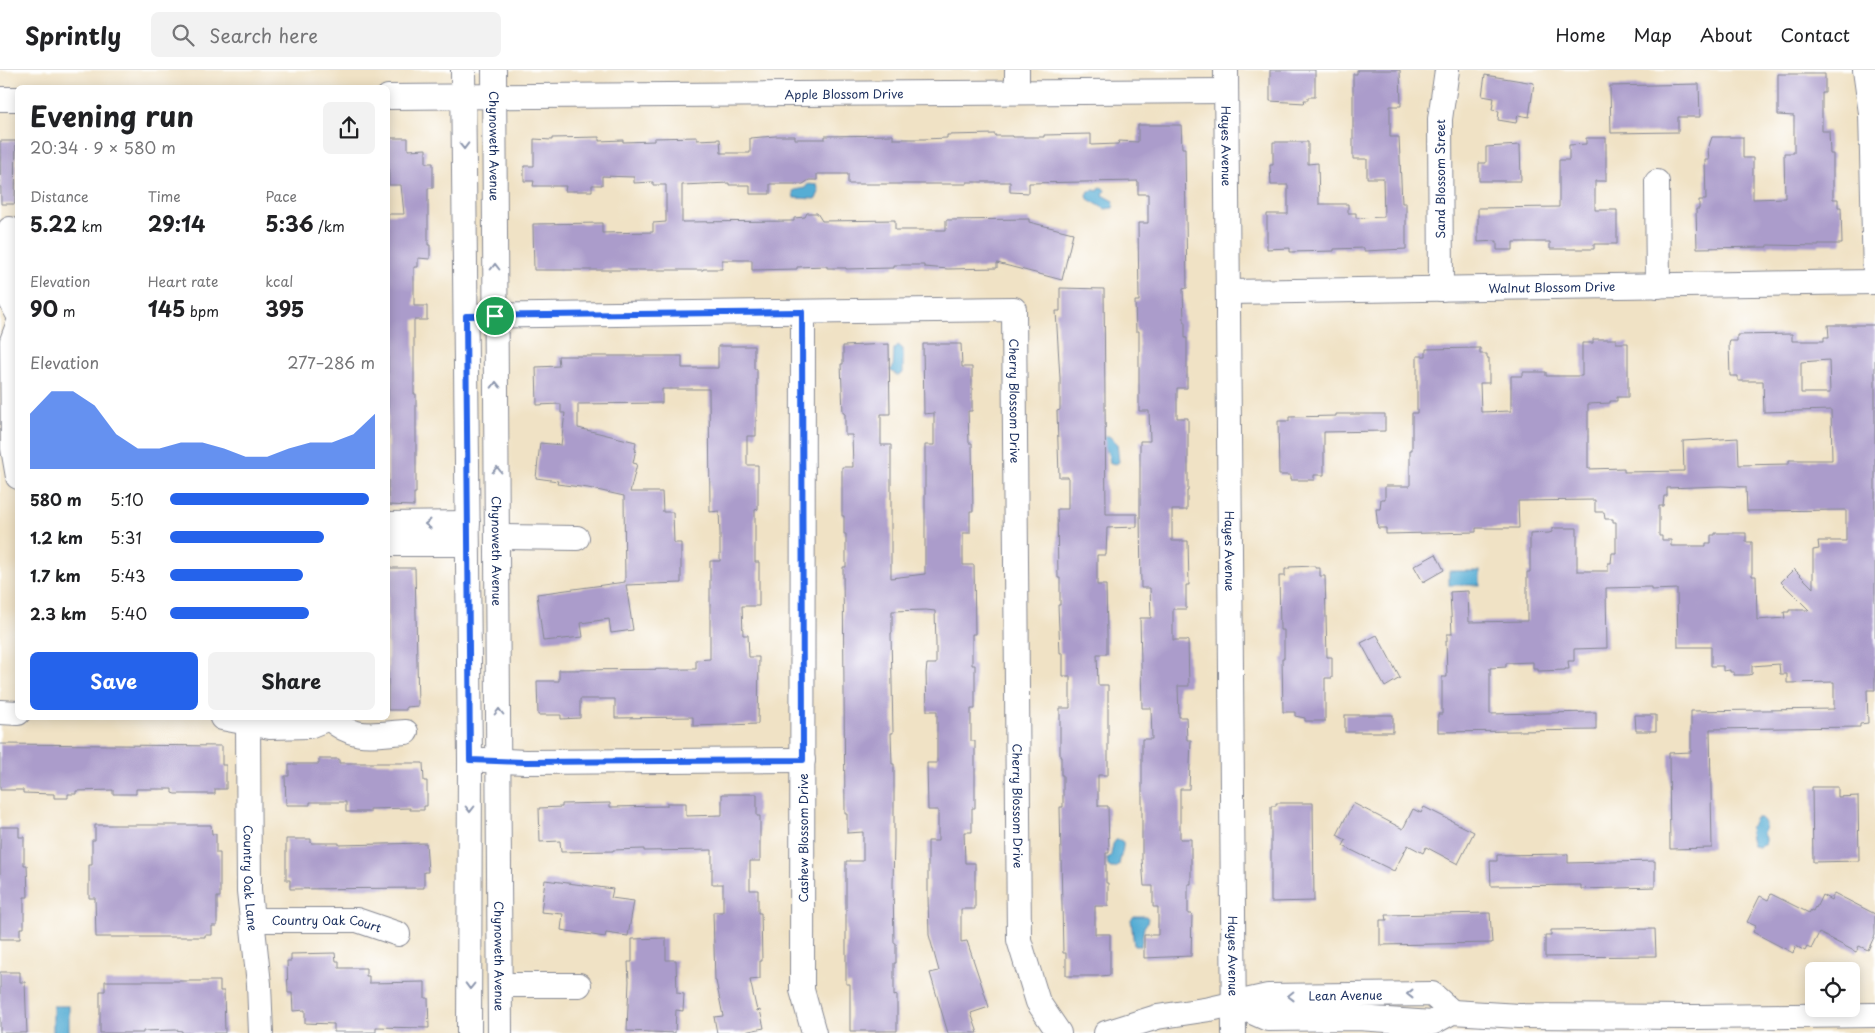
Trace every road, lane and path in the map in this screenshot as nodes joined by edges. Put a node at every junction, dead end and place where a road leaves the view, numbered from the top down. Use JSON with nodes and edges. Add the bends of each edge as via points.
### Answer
{"nodes":[{"id":1,"x":463,"y":70,"type":"edge"},
{"id":2,"x":494,"y":70,"type":"edge"},
{"id":3,"x":1447,"y":70,"type":"edge"},
{"id":4,"x":1865,"y":70,"type":"edge"},
{"id":5,"x":1226,"y":80,"type":"edge"},
{"id":6,"x":1017,"y":81,"type":"edge"},
{"id":7,"x":494,"y":96,"type":"junction"},
{"id":8,"x":390,"y":97,"type":"edge"},
{"id":9,"x":463,"y":97,"type":"junction"},
{"id":10,"x":0,"y":99,"type":"edge"},
{"id":11,"x":15,"y":99,"type":"edge"},
{"id":12,"x":1657,"y":182,"type":"dead end"},
{"id":13,"x":10,"y":229,"type":"dead end"},
{"id":14,"x":1875,"y":276,"type":"edge"},
{"id":15,"x":1875,"y":282,"type":"edge"},
{"id":16,"x":1658,"y":286,"type":"junction"},
{"id":17,"x":1441,"y":288,"type":"junction"},
{"id":18,"x":1228,"y":292,"type":"junction"},
{"id":19,"x":15,"y":308,"type":"edge"},
{"id":20,"x":802,"y":312,"type":"junction"},
{"id":21,"x":466,"y":316,"type":"junction"},
{"id":22,"x":495,"y":316,"type":"junction"},
{"id":23,"x":15,"y":334,"type":"edge"},
{"id":24,"x":15,"y":460,"type":"edge"},
{"id":25,"x":390,"y":524,"type":"edge"},
{"id":26,"x":467,"y":533,"type":"junction"},
{"id":27,"x":497,"y":536,"type":"junction"},
{"id":28,"x":577,"y":538,"type":"dead end"},
{"id":29,"x":390,"y":544,"type":"edge"},
{"id":30,"x":0,"y":712,"type":"edge"},
{"id":31,"x":15,"y":712,"type":"edge"},
{"id":32,"x":232,"y":720,"type":"edge"},
{"id":33,"x":324,"y":720,"type":"edge"},
{"id":34,"x":331,"y":720,"type":"edge"},
{"id":35,"x":248,"y":723,"type":"junction"},
{"id":36,"x":406,"y":732,"type":"dead end"},
{"id":37,"x":470,"y":760,"type":"junction"},
{"id":38,"x":499,"y":760,"type":"junction"},
{"id":39,"x":803,"y":760,"type":"junction"},
{"id":40,"x":253,"y":920,"type":"junction"},
{"id":41,"x":398,"y":934,"type":"dead end"},
{"id":42,"x":501,"y":985,"type":"junction"},
{"id":43,"x":579,"y":985,"type":"dead end"},
{"id":44,"x":1234,"y":1004,"type":"junction"},
{"id":45,"x":1875,"y":1015,"type":"edge"},
{"id":46,"x":261,"y":1033,"type":"edge"},
{"id":47,"x":469,"y":1033,"type":"edge"},
{"id":48,"x":500,"y":1033,"type":"edge"},
{"id":49,"x":814,"y":1033,"type":"edge"},
{"id":50,"x":1059,"y":1033,"type":"edge"},
{"id":51,"x":1106,"y":1033,"type":"edge"},
{"id":52,"x":1234,"y":1033,"type":"edge"}],
"edges":[{"from":1,"to":9,"type":"street"},
{"from":2,"to":7,"type":"street","name":"Chynoweth Avenue"},
{"from":3,"to":17,"type":"street","name":"Sand Blossom Street","via":[[1440,119]]},
{"from":4,"to":14,"type":"street","via":[[1871,113]]},
{"from":5,"to":6,"type":"street","name":"Apple Blossom Drive"},
{"from":5,"to":18,"type":"street","name":"Hayes Avenue"},
{"from":6,"to":7,"type":"street","name":"Apple Blossom Drive"},
{"from":7,"to":9,"type":"street","name":"Apple Blossom Drive"},
{"from":22,"to":7,"type":"street","name":"Chynoweth Avenue","one_way":true},
{"from":8,"to":9,"type":"street","name":"Apple Blossom Drive"},
{"from":9,"to":21,"type":"street","one_way":true},
{"from":10,"to":11,"type":"street"},
{"from":12,"to":16,"type":"street"},
{"from":13,"to":19,"type":"street","via":[[10,299]]},
{"from":15,"to":16,"type":"street","name":"Walnut Blossom Drive"},
{"from":16,"to":17,"type":"street","name":"Walnut Blossom Drive"},
{"from":17,"to":18,"type":"street","name":"Walnut Blossom Drive"},
{"from":18,"to":44,"type":"street","name":"Hayes Avenue"},
{"from":20,"to":22,"type":"street","name":"Cherry Blossom Drive"},
{"from":20,"to":39,"type":"street","name":"Cashew Blossom Drive"},
{"from":20,"to":50,"type":"street","name":"Cherry Blossom Drive","via":[[1014,309],[1020,940],[1038,1002]]},
{"from":21,"to":22,"type":"street","name":"Cherry Blossom Drive"},
{"from":21,"to":26,"type":"street"},
{"from":27,"to":22,"type":"street","name":"Chynoweth Avenue","one_way":true},
{"from":23,"to":24,"type":"street","via":[[12,341]]},
{"from":26,"to":25,"type":"street","one_way":true},
{"from":26,"to":29,"type":"street"},
{"from":26,"to":37,"type":"street"},
{"from":27,"to":28,"type":"street"},
{"from":38,"to":27,"type":"street","name":"Chynoweth Avenue","one_way":true},
{"from":30,"to":31,"type":"street"},
{"from":32,"to":35,"type":"street"},
{"from":33,"to":35,"type":"street","via":[[309,726],[270,727]]},
{"from":34,"to":36,"type":"street","via":[[355,734]]},
{"from":35,"to":40,"type":"street","name":"Country Oak Lane","via":[[249,891]]},
{"from":37,"to":38,"type":"street"},
{"from":37,"to":47,"type":"street","one_way":true},
{"from":38,"to":39,"type":"street"},
{"from":38,"to":42,"type":"street","name":"Chynoweth Avenue"},
{"from":39,"to":49,"type":"street","name":"Cashew Blossom Drive","via":[[802,990]]},
{"from":40,"to":41,"type":"street","name":"Country Oak Court","via":[[357,920]]},
{"from":40,"to":46,"type":"street","name":"Country Oak Lane"},
{"from":42,"to":43,"type":"street"},
{"from":42,"to":48,"type":"street","name":"Chynoweth Avenue"},
{"from":44,"to":45,"type":"street","name":"Lean Avenue","via":[[1268,996],[1432,994],[1452,1012],[1548,1016]]},
{"from":44,"to":51,"type":"street","name":"Lean Avenue","via":[[1157,1018]]},
{"from":44,"to":52,"type":"street","name":"Hayes Avenue"}]}
